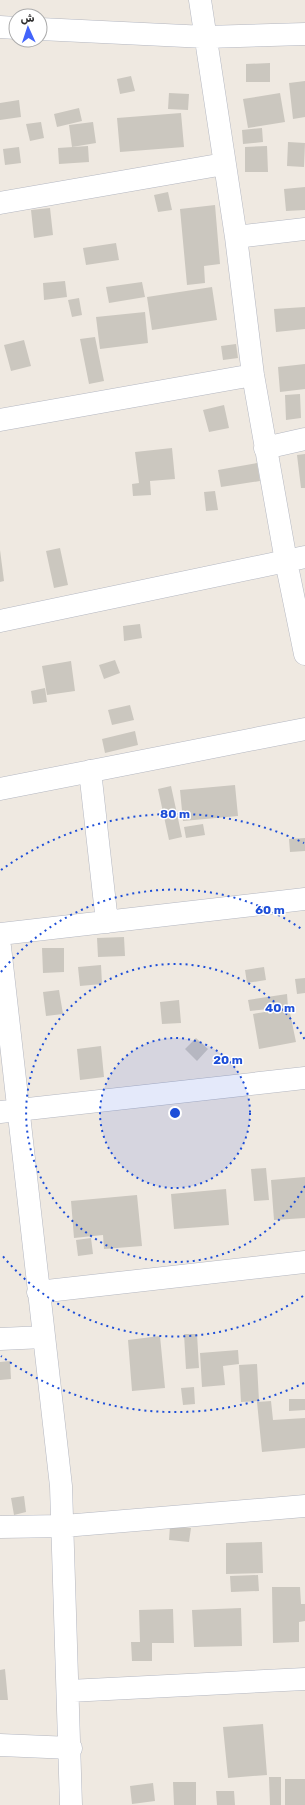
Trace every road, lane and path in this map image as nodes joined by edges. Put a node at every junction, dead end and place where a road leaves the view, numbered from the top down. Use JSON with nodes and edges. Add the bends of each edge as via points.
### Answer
{"nodes":[{"id":1,"x":200,"y":0,"type":"edge"},
{"id":2,"x":48,"y":29,"type":"edge"},
{"id":3,"x":305,"y":34,"type":"edge"},
{"id":4,"x":206,"y":37,"type":"junction"},
{"id":5,"x":224,"y":164,"type":"junction"},
{"id":6,"x":0,"y":203,"type":"edge"},
{"id":7,"x":305,"y":229,"type":"edge"},
{"id":8,"x":236,"y":237,"type":"junction"},
{"id":9,"x":253,"y":375,"type":"junction"},
{"id":10,"x":0,"y":420,"type":"edge"},
{"id":11,"x":305,"y":439,"type":"edge"},
{"id":12,"x":265,"y":448,"type":"junction"},
{"id":13,"x":295,"y":559,"type":"edge"},
{"id":14,"x":0,"y":621,"type":"edge"},
{"id":15,"x":305,"y":654,"type":"edge"},
{"id":16,"x":305,"y":729,"type":"edge"},
{"id":17,"x":90,"y":772,"type":"junction"},
{"id":18,"x":0,"y":789,"type":"edge"},
{"id":19,"x":305,"y":899,"type":"edge"},
{"id":20,"x":107,"y":922,"type":"junction"},
{"id":21,"x":0,"y":934,"type":"edge"},
{"id":22,"x":0,"y":946,"type":"edge"},
{"id":23,"x":305,"y":1078,"type":"edge"},
{"id":24,"x":9,"y":1111,"type":"edge"},
{"id":25,"x":305,"y":1262,"type":"edge"},
{"id":26,"x":38,"y":1292,"type":"junction"},
{"id":27,"x":44,"y":1337,"type":"junction"},
{"id":28,"x":0,"y":1339,"type":"edge"},
{"id":29,"x":305,"y":1506,"type":"edge"},
{"id":30,"x":64,"y":1526,"type":"junction"},
{"id":31,"x":0,"y":1527,"type":"edge"},
{"id":32,"x":305,"y":1679,"type":"edge"},
{"id":33,"x":69,"y":1691,"type":"junction"},
{"id":34,"x":0,"y":1745,"type":"edge"},
{"id":35,"x":70,"y":1748,"type":"junction"},
{"id":36,"x":71,"y":1805,"type":"edge"}],
"edges":[{"from":1,"to":4,"type":"street"},
{"from":2,"to":4,"type":"street"},
{"from":3,"to":4,"type":"street"},
{"from":4,"to":5,"type":"street"},
{"from":5,"to":6,"type":"street"},
{"from":5,"to":8,"type":"street"},
{"from":7,"to":8,"type":"street"},
{"from":8,"to":9,"type":"street"},
{"from":9,"to":10,"type":"street"},
{"from":9,"to":12,"type":"street"},
{"from":11,"to":12,"type":"street"},
{"from":12,"to":13,"type":"street"},
{"from":13,"to":14,"type":"street"},
{"from":13,"to":15,"type":"street"},
{"from":16,"to":17,"type":"street"},
{"from":17,"to":18,"type":"street"},
{"from":17,"to":20,"type":"street"},
{"from":19,"to":20,"type":"street"},
{"from":20,"to":21,"type":"street"},
{"from":22,"to":24,"type":"street"},
{"from":23,"to":24,"type":"street"},
{"from":24,"to":26,"type":"street"},
{"from":25,"to":26,"type":"street"},
{"from":26,"to":27,"type":"street"},
{"from":27,"to":28,"type":"street"},
{"from":27,"to":30,"type":"street"},
{"from":29,"to":30,"type":"street"},
{"from":30,"to":31,"type":"street"},
{"from":30,"to":33,"type":"street"},
{"from":32,"to":33,"type":"street"},
{"from":33,"to":35,"type":"street"},
{"from":34,"to":35,"type":"street"},
{"from":35,"to":36,"type":"street"}]}
